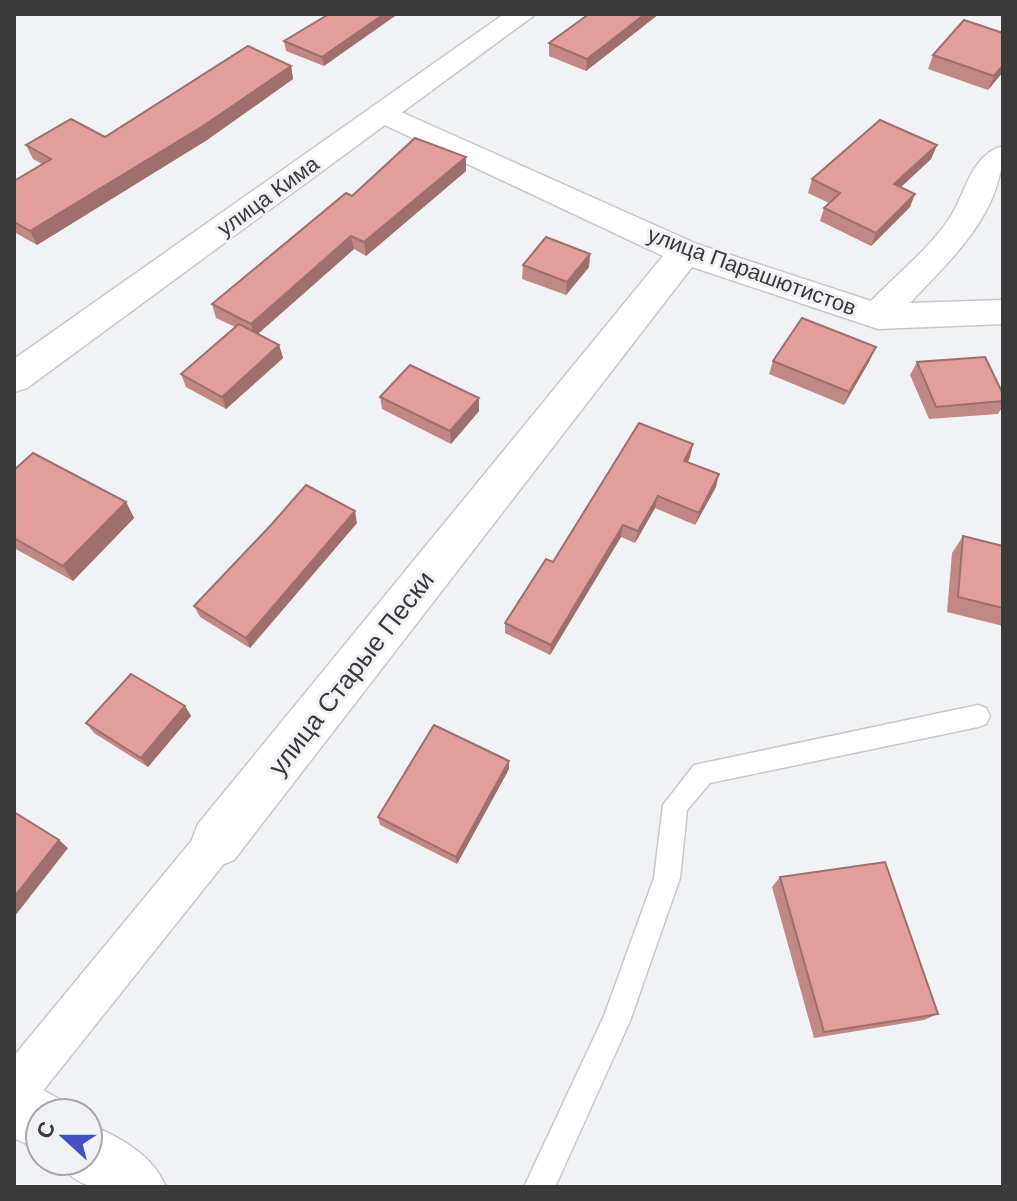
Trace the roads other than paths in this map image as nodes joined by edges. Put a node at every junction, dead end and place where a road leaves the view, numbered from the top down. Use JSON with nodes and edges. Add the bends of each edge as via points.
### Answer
{"nodes":[{"id":1,"x":522,"y":14,"type":"edge"},
{"id":2,"x":383,"y":113,"type":"junction"},
{"id":3,"x":1003,"y":156,"type":"edge"},
{"id":4,"x":685,"y":252,"type":"junction"},
{"id":5,"x":1003,"y":312,"type":"edge"},
{"id":6,"x":878,"y":316,"type":"junction"},
{"id":7,"x":14,"y":378,"type":"edge"},
{"id":8,"x":978,"y":716,"type":"dead end"},
{"id":9,"x":216,"y":842,"type":"joint"},
{"id":10,"x":14,"y":1091,"type":"edge"},
{"id":11,"x":104,"y":1165,"type":"edge"},
{"id":12,"x":136,"y":1187,"type":"edge"},
{"id":13,"x":539,"y":1187,"type":"edge"}],
"edges":[{"from":1,"to":2,"type":"street","name":"улица Кима"},
{"from":2,"to":4,"type":"street","name":"улица Парашютистов"},
{"from":2,"to":7,"type":"street","name":"улица Кима"},
{"from":3,"to":6,"type":"street","via":[[988,172],[963,225]]},
{"from":4,"to":6,"type":"street","name":"улица Парашютистов"},
{"from":4,"to":9,"type":"street","name":"улица Старые Пески"},
{"from":5,"to":6,"type":"street","name":"улица Парашютистов"},
{"from":8,"to":13,"type":"lane","via":[[703,773],[675,805],[667,878],[621,1007]]},
{"from":9,"to":10,"type":"street","name":"улица Старые Пески"},
{"from":11,"to":12,"type":"street"}]}
